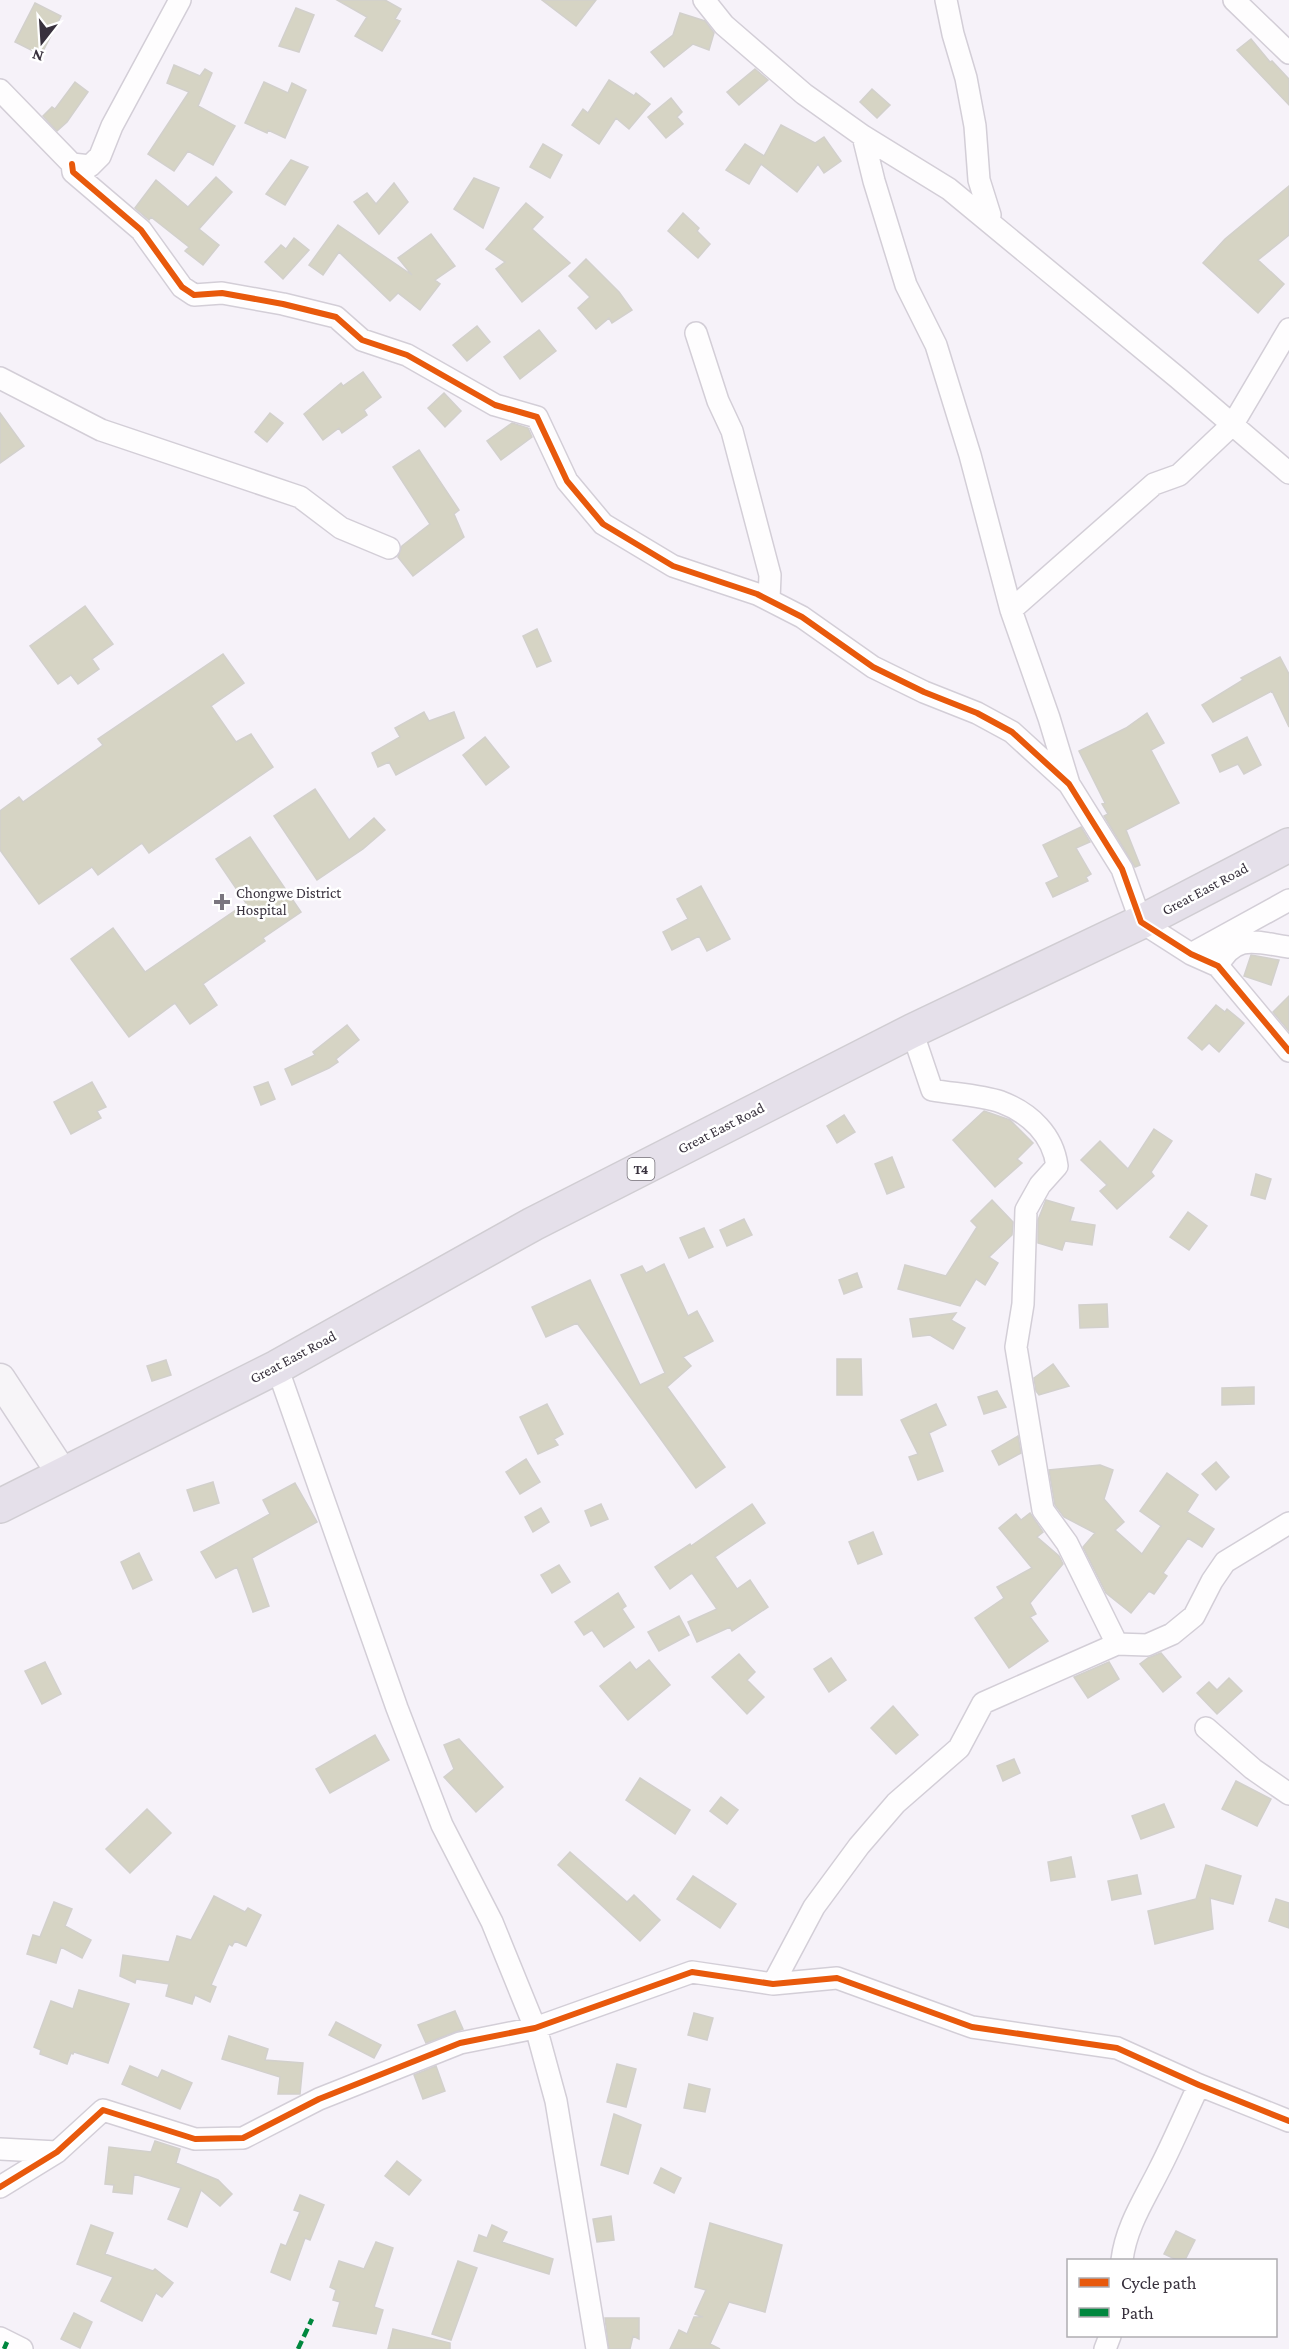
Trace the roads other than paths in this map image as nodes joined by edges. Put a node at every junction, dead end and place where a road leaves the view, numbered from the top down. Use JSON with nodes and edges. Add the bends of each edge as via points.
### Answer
{"nodes":[{"id":1,"x":180,"y":0,"type":"edge"},
{"id":2,"x":704,"y":0,"type":"edge"},
{"id":3,"x":946,"y":0,"type":"edge"},
{"id":4,"x":1234,"y":0,"type":"edge"},
{"id":5,"x":1289,"y":53,"type":"edge"},
{"id":6,"x":0,"y":90,"type":"edge"},
{"id":7,"x":863,"y":136,"type":"junction"},
{"id":8,"x":72,"y":164,"type":"junction"},
{"id":9,"x":988,"y":221,"type":"junction"},
{"id":10,"x":1289,"y":328,"type":"edge"},
{"id":11,"x":696,"y":333,"type":"dead end"},
{"id":12,"x":0,"y":378,"type":"edge"},
{"id":13,"x":1233,"y":424,"type":"junction"},
{"id":14,"x":1289,"y":473,"type":"edge"},
{"id":15,"x":389,"y":548,"type":"dead end"},
{"id":16,"x":769,"y":600,"type":"junction"},
{"id":17,"x":1011,"y":610,"type":"junction"},
{"id":18,"x":1069,"y":784,"type":"junction"},
{"id":19,"x":1289,"y":845,"type":"edge"},
{"id":20,"x":1289,"y":900,"type":"edge"},
{"id":21,"x":1141,"y":922,"type":"junction"},
{"id":22,"x":1289,"y":947,"type":"edge"},
{"id":23,"x":1191,"y":954,"type":"junction"},
{"id":24,"x":1218,"y":966,"type":"junction"},
{"id":25,"x":912,"y":1031,"type":"junction"},
{"id":26,"x":1289,"y":1051,"type":"edge"},
{"id":27,"x":277,"y":1367,"type":"junction"},
{"id":28,"x":0,"y":1379,"type":"edge"},
{"id":29,"x":63,"y":1475,"type":"junction"},
{"id":30,"x":0,"y":1506,"type":"edge"},
{"id":31,"x":1289,"y":1523,"type":"edge"},
{"id":32,"x":1117,"y":1644,"type":"junction"},
{"id":33,"x":1206,"y":1728,"type":"dead end"},
{"id":34,"x":1289,"y":1794,"type":"edge"},
{"id":35,"x":773,"y":1984,"type":"junction"},
{"id":36,"x":535,"y":2028,"type":"junction"},
{"id":37,"x":1198,"y":2085,"type":"junction"},
{"id":38,"x":1289,"y":2121,"type":"edge"},
{"id":39,"x":0,"y":2149,"type":"edge"},
{"id":40,"x":57,"y":2152,"type":"junction"},
{"id":41,"x":0,"y":2187,"type":"edge"},
{"id":42,"x":1122,"y":2259,"type":"edge"},
{"id":43,"x":0,"y":2338,"type":"edge"},
{"id":44,"x":22,"y":2349,"type":"edge"},
{"id":45,"x":597,"y":2349,"type":"edge"}],
"edges":[{"from":1,"to":8,"type":"street","via":[[112,126],[100,156],[90,166]]},
{"from":2,"to":7,"type":"street","via":[[724,25],[804,94]]},
{"from":3,"to":9,"type":"street","via":[[971,107]]},
{"from":4,"to":5,"type":"street"},
{"from":6,"to":8,"type":"street"},
{"from":7,"to":9,"type":"street","via":[[949,189]]},
{"from":7,"to":17,"type":"street","via":[[906,285],[936,345],[970,454]]},
{"from":8,"to":16,"type":"street","via":[[73,172],[141,230],[182,287],[194,296],[222,293],[336,317],[362,340],[406,356],[495,405],[537,417],[567,480],[603,524],[673,566]]},
{"from":9,"to":13,"type":"street"},
{"from":10,"to":13,"type":"street"},
{"from":11,"to":16,"type":"street","via":[[732,431],[770,575]]},
{"from":12,"to":15,"type":"street","via":[[101,430],[300,498],[341,528]]},
{"from":13,"to":14,"type":"street"},
{"from":13,"to":17,"type":"street","via":[[1179,475],[1154,484]]},
{"from":16,"to":18,"type":"street","via":[[801,617],[873,667],[1012,732]]},
{"from":17,"to":18,"type":"street"},
{"from":18,"to":21,"type":"street","via":[[1122,869]]},
{"from":19,"to":21,"type":"highway","name":"Great East Road","number":"T4"},
{"from":20,"to":23,"type":"street"},
{"from":21,"to":23,"type":"street"},
{"from":21,"to":25,"type":"highway","name":"Great East Road","number":"T4"},
{"from":22,"to":24,"type":"street","via":[[1248,941],[1225,952]]},
{"from":23,"to":24,"type":"street"},
{"from":24,"to":26,"type":"street"},
{"from":25,"to":27,"type":"highway","name":"Great East Road","number":"T4","via":[[533,1224]]},
{"from":25,"to":32,"type":"street","via":[[932,1090],[1001,1102],[1035,1121],[1051,1141],[1056,1155],[1057,1166],[1026,1210],[1023,1304],[1016,1347],[1043,1510],[1067,1543]]},
{"from":27,"to":29,"type":"highway","name":"Great East Road","number":"T4"},
{"from":27,"to":36,"type":"street","via":[[396,1708],[442,1825],[492,1922]]},
{"from":28,"to":29,"type":"main road"},
{"from":29,"to":30,"type":"highway","name":"Great East Road","number":"T4"},
{"from":31,"to":32,"type":"street","via":[[1225,1562],[1194,1616],[1172,1634],[1147,1645]]},
{"from":32,"to":35,"type":"street","via":[[983,1703],[959,1748],[896,1803],[852,1854],[814,1907]]},
{"from":33,"to":34,"type":"street"},
{"from":35,"to":36,"type":"street","via":[[692,1972]]},
{"from":35,"to":37,"type":"street","via":[[837,1978],[972,2027],[1117,2048]]},
{"from":36,"to":40,"type":"street","via":[[460,2043],[319,2099],[243,2138],[195,2139],[103,2110]]},
{"from":36,"to":45,"type":"street","via":[[556,2101]]},
{"from":37,"to":38,"type":"street"},
{"from":37,"to":42,"type":"street","via":[[1134,2216]]},
{"from":39,"to":40,"type":"street"},
{"from":40,"to":41,"type":"street"},
{"from":43,"to":44,"type":"street"}]}
